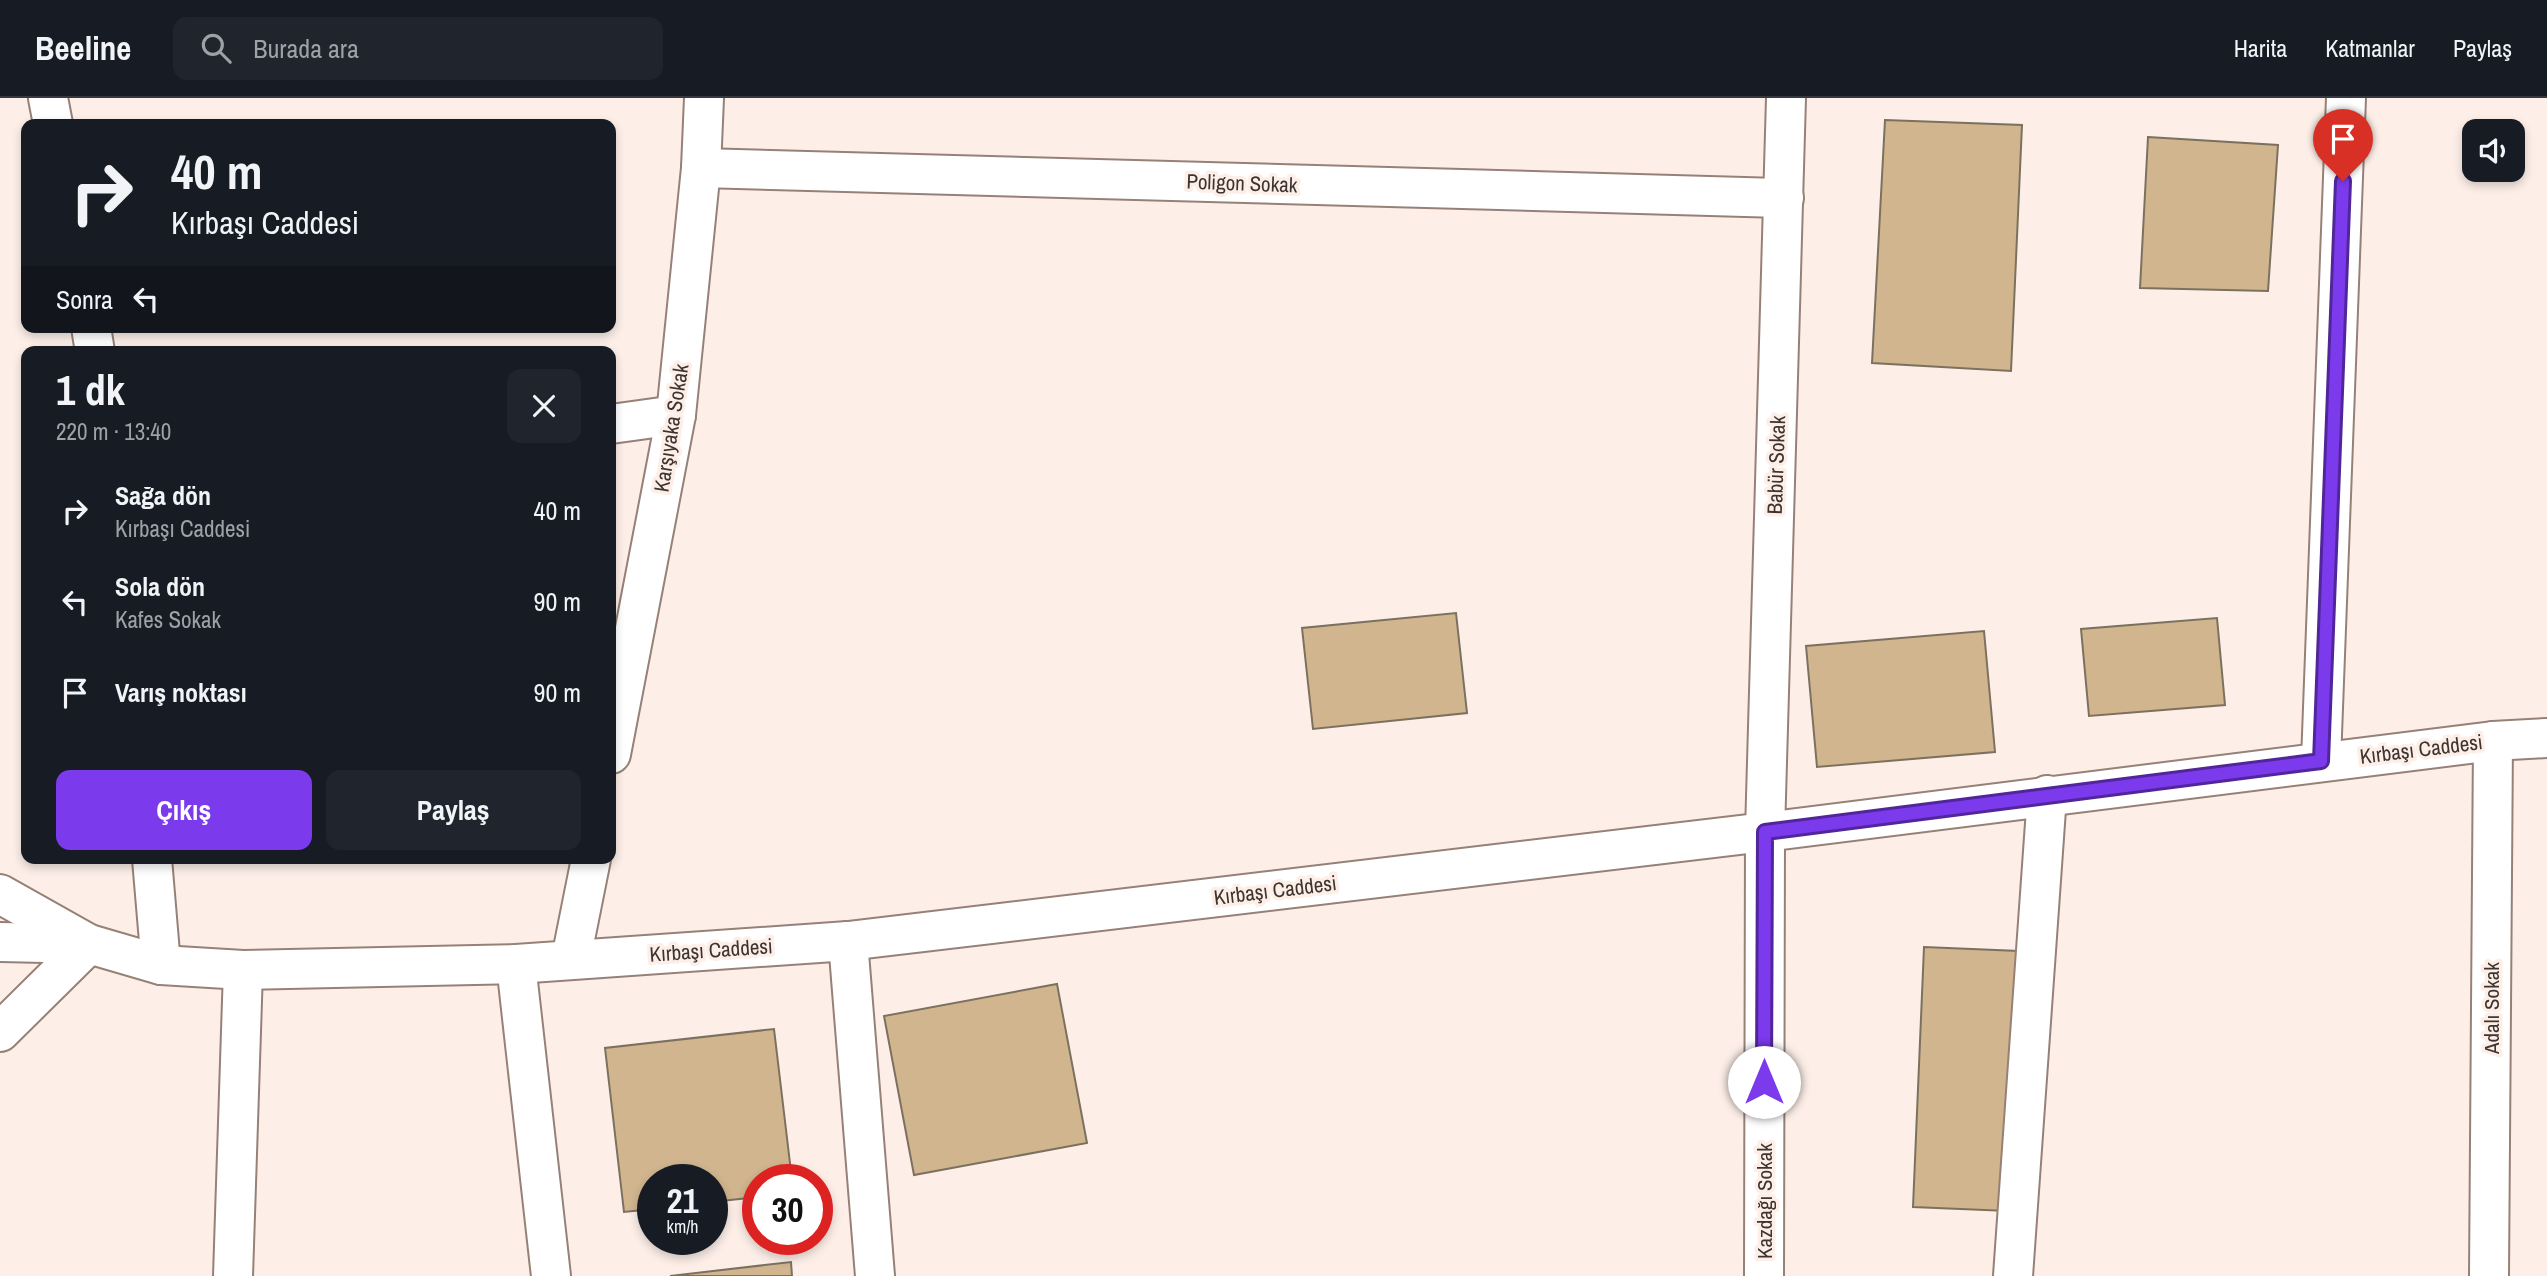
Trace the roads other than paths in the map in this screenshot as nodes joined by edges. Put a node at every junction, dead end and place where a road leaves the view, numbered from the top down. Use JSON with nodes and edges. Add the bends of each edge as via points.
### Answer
{"nodes":[{"id":1,"x":48,"y":98,"type":"edge"},
{"id":2,"x":704,"y":98,"type":"edge"},
{"id":3,"x":1786,"y":98,"type":"edge"},
{"id":4,"x":2346,"y":98,"type":"edge"},
{"id":5,"x":52,"y":119,"type":"edge"},
{"id":6,"x":701,"y":167,"type":"junction"},
{"id":7,"x":1784,"y":198,"type":"junction"},
{"id":8,"x":676,"y":415,"type":"junction"},
{"id":9,"x":616,"y":423,"type":"edge"},
{"id":10,"x":616,"y":728,"type":"edge"},
{"id":11,"x":2547,"y":738,"type":"edge"},
{"id":12,"x":2493,"y":741,"type":"junction"},
{"id":13,"x":2321,"y":761,"type":"junction"},
{"id":14,"x":2047,"y":795,"type":"junction"},
{"id":15,"x":1765,"y":832,"type":"junction"},
{"id":16,"x":152,"y":864,"type":"edge"},
{"id":17,"x":589,"y":864,"type":"edge"},
{"id":18,"x":0,"y":894,"type":"edge"},
{"id":19,"x":848,"y":941,"type":"junction"},
{"id":20,"x":0,"y":942,"type":"edge"},
{"id":21,"x":89,"y":944,"type":"junction"},
{"id":22,"x":571,"y":959,"type":"junction"},
{"id":23,"x":516,"y":964,"type":"junction"},
{"id":24,"x":161,"y":965,"type":"junction"},
{"id":25,"x":243,"y":970,"type":"junction"},
{"id":26,"x":0,"y":1032,"type":"edge"},
{"id":27,"x":233,"y":1276,"type":"edge"},
{"id":28,"x":551,"y":1276,"type":"edge"},
{"id":29,"x":875,"y":1276,"type":"edge"},
{"id":30,"x":1764,"y":1276,"type":"edge"},
{"id":31,"x":2013,"y":1276,"type":"edge"},
{"id":32,"x":2489,"y":1276,"type":"edge"}],
"edges":[{"from":1,"to":5,"type":"street"},
{"from":2,"to":6,"type":"street","name":"Karşıyaka Sokak"},
{"from":3,"to":7,"type":"street","name":"Babür Sokak"},
{"from":4,"to":13,"type":"street"},
{"from":6,"to":7,"type":"street","name":"Poligon Sokak"},
{"from":6,"to":8,"type":"street","name":"Karşıyaka Sokak"},
{"from":7,"to":15,"type":"street","name":"Babür Sokak"},
{"from":8,"to":9,"type":"street"},
{"from":8,"to":10,"type":"street","name":"Karşıyaka Sokak"},
{"from":11,"to":12,"type":"street","name":"Kırbaşı Caddesi"},
{"from":12,"to":13,"type":"street","name":"Kırbaşı Caddesi"},
{"from":12,"to":32,"type":"street","name":"Adalı Sokak"},
{"from":13,"to":14,"type":"street","name":"Kırbaşı Caddesi"},
{"from":14,"to":15,"type":"street","name":"Kırbaşı Caddesi"},
{"from":14,"to":31,"type":"street"},
{"from":15,"to":19,"type":"street","name":"Kırbaşı Caddesi"},
{"from":15,"to":30,"type":"street","name":"Kazdağı Sokak"},
{"from":16,"to":24,"type":"street"},
{"from":17,"to":22,"type":"street"},
{"from":18,"to":21,"type":"street"},
{"from":19,"to":22,"type":"street","name":"Kırbaşı Caddesi"},
{"from":19,"to":29,"type":"street"},
{"from":20,"to":21,"type":"street","name":"Kırbaşı Caddesi"},
{"from":21,"to":24,"type":"street","name":"Kırbaşı Caddesi"},
{"from":21,"to":26,"type":"street"},
{"from":22,"to":23,"type":"street","name":"Kırbaşı Caddesi"},
{"from":23,"to":25,"type":"street","name":"Kırbaşı Caddesi"},
{"from":23,"to":28,"type":"street"},
{"from":24,"to":25,"type":"street","name":"Kırbaşı Caddesi"},
{"from":25,"to":27,"type":"street"}]}
